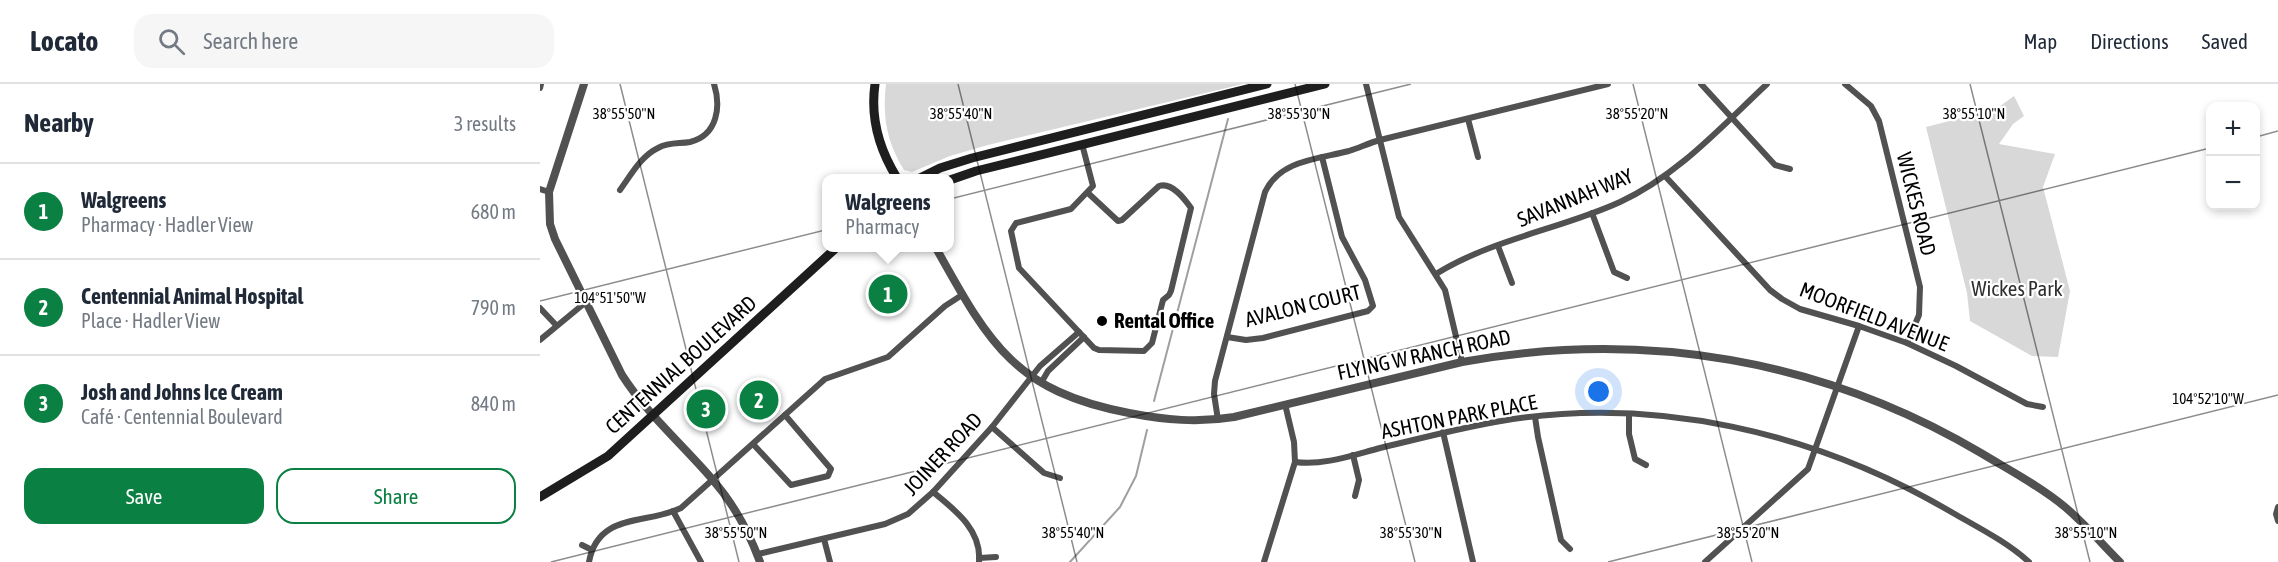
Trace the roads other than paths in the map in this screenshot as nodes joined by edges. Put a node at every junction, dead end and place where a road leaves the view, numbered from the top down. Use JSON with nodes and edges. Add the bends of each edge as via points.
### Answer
{"nodes":[{"id":1,"x":584,"y":84,"type":"edge"},
{"id":2,"x":714,"y":84,"type":"edge"},
{"id":3,"x":875,"y":84,"type":"edge"},
{"id":4,"x":1267,"y":84,"type":"edge"},
{"id":5,"x":1325,"y":84,"type":"edge"},
{"id":6,"x":1366,"y":84,"type":"edge"},
{"id":7,"x":1608,"y":84,"type":"edge"},
{"id":8,"x":1701,"y":84,"type":"edge"},
{"id":9,"x":1767,"y":84,"type":"edge"},
{"id":10,"x":1845,"y":84,"type":"edge"},
{"id":11,"x":1731,"y":117,"type":"junction"},
{"id":12,"x":1468,"y":119,"type":"junction"},
{"id":13,"x":1380,"y":140,"type":"junction"},
{"id":14,"x":1082,"y":144,"type":"junction"},
{"id":15,"x":1322,"y":157,"type":"junction"},
{"id":16,"x":1478,"y":157,"type":"dead end"},
{"id":17,"x":1791,"y":169,"type":"dead end"},
{"id":18,"x":895,"y":174,"type":"edge"},
{"id":19,"x":928,"y":174,"type":"edge"},
{"id":20,"x":1665,"y":176,"type":"junction"},
{"id":21,"x":954,"y":179,"type":"edge"},
{"id":22,"x":540,"y":189,"type":"edge"},
{"id":23,"x":620,"y":190,"type":"dead end"},
{"id":24,"x":549,"y":192,"type":"junction"},
{"id":25,"x":1088,"y":193,"type":"junction"},
{"id":26,"x":1592,"y":213,"type":"junction"},
{"id":27,"x":1498,"y":246,"type":"junction"},
{"id":28,"x":832,"y":252,"type":"edge"},
{"id":29,"x":938,"y":252,"type":"edge"},
{"id":30,"x":1436,"y":274,"type":"junction"},
{"id":31,"x":1627,"y":278,"type":"dead end"},
{"id":32,"x":1512,"y":283,"type":"dead end"},
{"id":33,"x":962,"y":295,"type":"junction"},
{"id":34,"x":586,"y":302,"type":"junction"},
{"id":35,"x":540,"y":308,"type":"edge"},
{"id":36,"x":556,"y":325,"type":"junction"},
{"id":37,"x":1859,"y":326,"type":"junction"},
{"id":38,"x":1081,"y":334,"type":"junction"},
{"id":39,"x":1227,"y":337,"type":"junction"},
{"id":40,"x":540,"y":340,"type":"edge"},
{"id":41,"x":1907,"y":343,"type":"junction"},
{"id":42,"x":1462,"y":362,"type":"junction"},
{"id":43,"x":1032,"y":378,"type":"junction"},
{"id":44,"x":1041,"y":383,"type":"junction"},
{"id":45,"x":1838,"y":387,"type":"junction"},
{"id":46,"x":1285,"y":404,"type":"junction"},
{"id":47,"x":2043,"y":407,"type":"dead end"},
{"id":48,"x":1629,"y":414,"type":"junction"},
{"id":49,"x":785,"y":415,"type":"junction"},
{"id":50,"x":653,"y":416,"type":"junction"},
{"id":51,"x":1535,"y":417,"type":"junction"},
{"id":52,"x":1218,"y":420,"type":"junction"},
{"id":53,"x":992,"y":427,"type":"junction"},
{"id":54,"x":1443,"y":432,"type":"junction"},
{"id":55,"x":753,"y":444,"type":"junction"},
{"id":56,"x":1817,"y":448,"type":"junction"},
{"id":57,"x":1353,"y":455,"type":"junction"},
{"id":58,"x":1295,"y":462,"type":"junction"},
{"id":59,"x":1646,"y":465,"type":"dead end"},
{"id":60,"x":1060,"y":478,"type":"dead end"},
{"id":61,"x":713,"y":480,"type":"junction"},
{"id":62,"x":933,"y":492,"type":"junction"},
{"id":63,"x":1355,"y":496,"type":"dead end"},
{"id":64,"x":540,"y":497,"type":"edge"},
{"id":65,"x":2278,"y":507,"type":"edge"},
{"id":66,"x":673,"y":511,"type":"junction"},
{"id":67,"x":2278,"y":520,"type":"edge"},
{"id":68,"x":824,"y":538,"type":"junction"},
{"id":69,"x":582,"y":545,"type":"dead end"},
{"id":70,"x":1570,"y":549,"type":"dead end"},
{"id":71,"x":592,"y":550,"type":"junction"},
{"id":72,"x":996,"y":557,"type":"dead end"},
{"id":73,"x":759,"y":558,"type":"edge"},
{"id":74,"x":979,"y":560,"type":"edge"},
{"id":75,"x":589,"y":562,"type":"edge"},
{"id":76,"x":701,"y":562,"type":"edge"},
{"id":77,"x":830,"y":562,"type":"edge"},
{"id":78,"x":1264,"y":562,"type":"edge"},
{"id":79,"x":1473,"y":562,"type":"edge"},
{"id":80,"x":1705,"y":562,"type":"edge"},
{"id":81,"x":2029,"y":562,"type":"edge"},
{"id":82,"x":2120,"y":562,"type":"edge"}],
"edges":[{"from":1,"to":24,"type":"street"},
{"from":2,"to":23,"type":"street","via":[[717,116],[708,132],[694,141],[667,144],[652,152]]},
{"from":3,"to":18,"type":"main road","via":[[876,133]]},
{"from":4,"to":19,"type":"main road","via":[[972,158]]},
{"from":5,"to":14,"type":"main road"},
{"from":6,"to":13,"type":"street"},
{"from":7,"to":12,"type":"street"},
{"from":8,"to":11,"type":"street"},
{"from":9,"to":11,"type":"street","name":"SAVANNAH WAY"},
{"from":10,"to":41,"type":"street","name":"WICKES ROAD","via":[[1871,106],[1879,121],[1920,287],[1919,315]]},
{"from":11,"to":17,"type":"street","via":[[1775,165]]},
{"from":11,"to":20,"type":"street","name":"SAVANNAH WAY"},
{"from":12,"to":13,"type":"street"},
{"from":12,"to":16,"type":"street"},
{"from":13,"to":15,"type":"street"},
{"from":13,"to":30,"type":"street","via":[[1401,222]]},
{"from":14,"to":21,"type":"main road"},
{"from":14,"to":25,"type":"street","via":[[1093,182]]},
{"from":15,"to":39,"type":"street","via":[[1285,168],[1268,184]]},
{"from":15,"to":39,"type":"street","name":"AVALON COURT","via":[[1342,237],[1365,280],[1373,306],[1365,312],[1263,338]]},
{"from":20,"to":26,"type":"street","name":"SAVANNAH WAY"},
{"from":20,"to":37,"type":"street","name":"MOORFIELD AVENUE","via":[[1775,295],[1800,309]]},
{"from":22,"to":24,"type":"street"},
{"from":24,"to":34,"type":"street","via":[[550,224],[555,239]]},
{"from":25,"to":38,"type":"street","via":[[1071,209],[1016,223],[1011,231],[1019,268]]},
{"from":25,"to":38,"type":"street","via":[[1118,221],[1165,184],[1189,204],[1192,212],[1171,291],[1162,300],[1148,348],[1099,350]]},
{"from":26,"to":27,"type":"street","name":"SAVANNAH WAY"},
{"from":26,"to":31,"type":"street","via":[[1614,272]]},
{"from":27,"to":30,"type":"street","name":"SAVANNAH WAY","via":[[1463,258]]},
{"from":27,"to":32,"type":"street"},
{"from":28,"to":50,"type":"main road","name":"CENTENNIAL BOULEVARD"},
{"from":29,"to":33,"type":"street","name":"FLYING W RANCH ROAD"},
{"from":30,"to":42,"type":"street","via":[[1448,298]]},
{"from":33,"to":43,"type":"street","name":"FLYING W RANCH ROAD","via":[[991,339]]},
{"from":33,"to":49,"type":"street","via":[[888,357],[825,379]]},
{"from":34,"to":36,"type":"street"},
{"from":34,"to":50,"type":"street","via":[[622,375]]},
{"from":35,"to":36,"type":"street"},
{"from":36,"to":40,"type":"street"},
{"from":37,"to":41,"type":"street","name":"MOORFIELD AVENUE"},
{"from":37,"to":45,"type":"street"},
{"from":38,"to":43,"type":"street","name":"JOINER ROAD","via":[[1040,366]]},
{"from":38,"to":44,"type":"street"},
{"from":39,"to":52,"type":"street","via":[[1214,388]]},
{"from":41,"to":47,"type":"street","name":"MOORFIELD AVENUE","via":[[2027,404]]},
{"from":42,"to":45,"type":"street","name":"FLYING W RANCH ROAD","via":[[1526,352],[1628,349],[1736,360]]},
{"from":42,"to":46,"type":"street","name":"FLYING W RANCH ROAD"},
{"from":43,"to":44,"type":"street","name":"FLYING W RANCH ROAD"},
{"from":43,"to":53,"type":"street","name":"JOINER ROAD"},
{"from":44,"to":52,"type":"street","name":"FLYING W RANCH ROAD","via":[[1108,409],[1191,422]]},
{"from":45,"to":56,"type":"street"},
{"from":45,"to":82,"type":"street","name":"FLYING W RANCH ROAD","via":[[1951,435],[2025,480],[2064,506]]},
{"from":46,"to":52,"type":"street","name":"FLYING W RANCH ROAD"},
{"from":46,"to":58,"type":"street"},
{"from":48,"to":51,"type":"street","name":"ASHTON PARK PLACE"},
{"from":48,"to":56,"type":"street","name":"ASHTON PARK PLACE","via":[[1713,422]]},
{"from":48,"to":59,"type":"street","via":[[1635,459]]},
{"from":49,"to":55,"type":"street"},
{"from":49,"to":55,"type":"street","via":[[831,470],[828,476],[791,485]]},
{"from":50,"to":61,"type":"street"},
{"from":50,"to":64,"type":"main road","name":"CENTENNIAL BOULEVARD","via":[[608,456]]},
{"from":51,"to":54,"type":"street","name":"ASHTON PARK PLACE"},
{"from":51,"to":70,"type":"street","via":[[1561,540]]},
{"from":53,"to":60,"type":"street","via":[[1044,473]]},
{"from":53,"to":62,"type":"street","name":"JOINER ROAD"},
{"from":54,"to":57,"type":"street","name":"ASHTON PARK PLACE"},
{"from":54,"to":79,"type":"street"},
{"from":55,"to":61,"type":"street"},
{"from":56,"to":80,"type":"street","via":[[1803,476]]},
{"from":56,"to":81,"type":"street","name":"ASHTON PARK PLACE","via":[[1911,488]]},
{"from":57,"to":58,"type":"street","name":"ASHTON PARK PLACE","via":[[1312,464]]},
{"from":57,"to":63,"type":"street","via":[[1359,480]]},
{"from":58,"to":78,"type":"street"},
{"from":61,"to":66,"type":"street"},
{"from":61,"to":73,"type":"street","via":[[742,522]]},
{"from":62,"to":68,"type":"street","name":"JOINER ROAD","via":[[896,520]]},
{"from":62,"to":74,"type":"street","via":[[967,523],[978,545]]},
{"from":65,"to":67,"type":"street"},
{"from":66,"to":71,"type":"street","via":[[616,525],[602,535]]},
{"from":66,"to":76,"type":"street"},
{"from":68,"to":73,"type":"street","name":"JOINER ROAD"},
{"from":68,"to":77,"type":"street"},
{"from":69,"to":71,"type":"street"},
{"from":71,"to":75,"type":"street"},
{"from":72,"to":74,"type":"street"}]}
